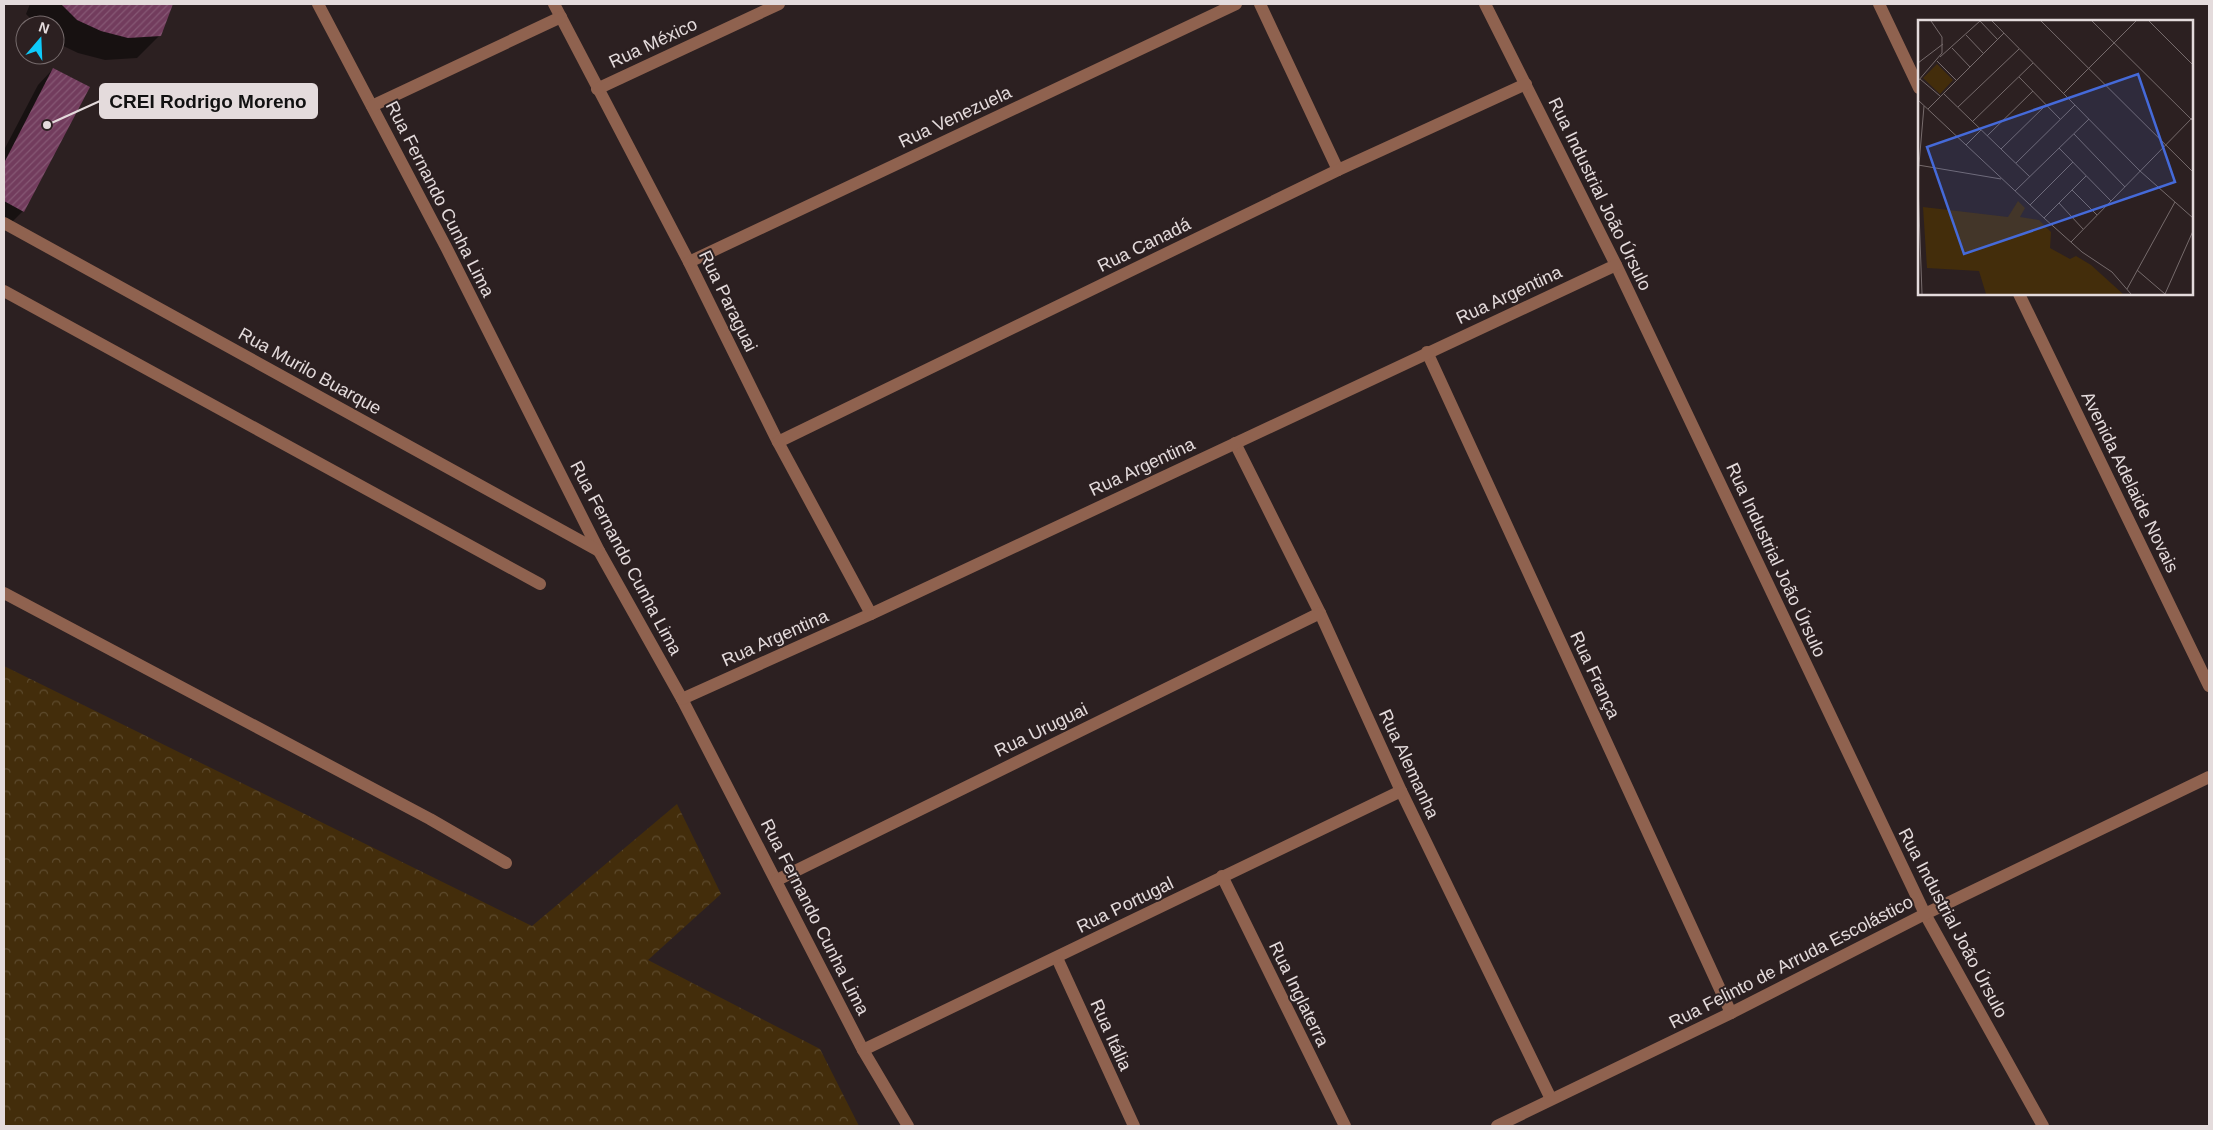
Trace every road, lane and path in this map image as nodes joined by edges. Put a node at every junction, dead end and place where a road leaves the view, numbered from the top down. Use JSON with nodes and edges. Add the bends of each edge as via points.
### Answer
{"nodes":[{"id":1,"x":318,"y":4,"type":"edge"},
{"id":2,"x":554,"y":4,"type":"edge"},
{"id":3,"x":779,"y":4,"type":"edge"},
{"id":4,"x":1236,"y":4,"type":"edge"},
{"id":5,"x":1260,"y":4,"type":"edge"},
{"id":6,"x":1485,"y":4,"type":"edge"},
{"id":7,"x":1878,"y":4,"type":"edge"},
{"id":8,"x":561,"y":17,"type":"junction"},
{"id":9,"x":1526,"y":84,"type":"junction"},
{"id":10,"x":1918,"y":86,"type":"edge"},
{"id":11,"x":597,"y":89,"type":"junction"},
{"id":12,"x":372,"y":106,"type":"junction"},
{"id":13,"x":1338,"y":170,"type":"junction"},
{"id":14,"x":4,"y":223,"type":"edge"},
{"id":15,"x":689,"y":262,"type":"junction"},
{"id":16,"x":1616,"y":264,"type":"junction"},
{"id":17,"x":4,"y":291,"type":"edge"},
{"id":18,"x":2019,"y":295,"type":"edge"},
{"id":19,"x":1427,"y":352,"type":"junction"},
{"id":20,"x":778,"y":442,"type":"junction"},
{"id":21,"x":1235,"y":442,"type":"junction"},
{"id":22,"x":599,"y":551,"type":"junction"},
{"id":23,"x":540,"y":584,"type":"dead end"},
{"id":24,"x":4,"y":593,"type":"edge"},
{"id":25,"x":1320,"y":613,"type":"junction"},
{"id":26,"x":870,"y":614,"type":"junction"},
{"id":27,"x":2209,"y":686,"type":"edge"},
{"id":28,"x":682,"y":699,"type":"junction"},
{"id":29,"x":2209,"y":777,"type":"edge"},
{"id":30,"x":1401,"y":791,"type":"junction"},
{"id":31,"x":506,"y":863,"type":"dead end"},
{"id":32,"x":1222,"y":876,"type":"junction"},
{"id":33,"x":777,"y":880,"type":"junction"},
{"id":34,"x":1925,"y":914,"type":"junction"},
{"id":35,"x":1057,"y":958,"type":"junction"},
{"id":36,"x":1731,"y":1013,"type":"junction"},
{"id":37,"x":863,"y":1050,"type":"junction"},
{"id":38,"x":1551,"y":1099,"type":"junction"},
{"id":39,"x":908,"y":1126,"type":"edge"},
{"id":40,"x":1134,"y":1126,"type":"edge"},
{"id":41,"x":1345,"y":1126,"type":"edge"},
{"id":42,"x":1497,"y":1126,"type":"edge"},
{"id":43,"x":2042,"y":1126,"type":"edge"}],
"edges":[{"from":1,"to":12,"type":"street","name":"Rua Fernando Cunha Lima"},
{"from":2,"to":8,"type":"street","name":"Rua Paraguai"},
{"from":3,"to":11,"type":"street","name":"Rua México"},
{"from":4,"to":15,"type":"street","name":"Rua Venezuela"},
{"from":5,"to":13,"type":"street"},
{"from":6,"to":9,"type":"street","name":"Rua Industrial João Úrsulo"},
{"from":7,"to":10,"type":"street"},
{"from":8,"to":11,"type":"street","name":"Rua Paraguai"},
{"from":8,"to":12,"type":"street"},
{"from":9,"to":13,"type":"street","name":"Rua Canadá"},
{"from":9,"to":16,"type":"street","name":"Rua Industrial João Úrsulo"},
{"from":11,"to":15,"type":"street","name":"Rua Paraguai"},
{"from":12,"to":22,"type":"street","name":"Rua Fernando Cunha Lima"},
{"from":13,"to":20,"type":"street","name":"Rua Canadá"},
{"from":14,"to":22,"type":"street","name":"Rua Murilo Buarque"},
{"from":15,"to":20,"type":"street","name":"Rua Paraguai"},
{"from":16,"to":19,"type":"street","name":"Rua Argentina"},
{"from":16,"to":34,"type":"street","name":"Rua Industrial João Úrsulo"},
{"from":17,"to":23,"type":"street"},
{"from":18,"to":27,"type":"street","name":"Avenida Adelaide Novais"},
{"from":19,"to":21,"type":"street","name":"Rua Argentina"},
{"from":19,"to":36,"type":"street","name":"Rua França"},
{"from":20,"to":26,"type":"street","name":"Rua Paraguai"},
{"from":21,"to":25,"type":"street","name":"Rua Alemanha"},
{"from":21,"to":26,"type":"street","name":"Rua Argentina"},
{"from":22,"to":28,"type":"street","name":"Rua Fernando Cunha Lima"},
{"from":24,"to":31,"type":"street","via":[[430,819]]},
{"from":25,"to":30,"type":"street","name":"Rua Alemanha"},
{"from":25,"to":33,"type":"street","name":"Rua Uruguai"},
{"from":26,"to":28,"type":"street","name":"Rua Argentina"},
{"from":28,"to":33,"type":"street","name":"Rua Fernando Cunha Lima"},
{"from":29,"to":34,"type":"street","name":"Rua Felinto de Arruda Escolástico"},
{"from":30,"to":32,"type":"street","name":"Rua Portugal"},
{"from":30,"to":38,"type":"street","name":"Rua Alemanha"},
{"from":32,"to":35,"type":"street","name":"Rua Portugal"},
{"from":32,"to":41,"type":"street","name":"Rua Inglaterra"},
{"from":33,"to":37,"type":"street","name":"Rua Fernando Cunha Lima"},
{"from":34,"to":36,"type":"street","name":"Rua Felinto de Arruda Escolástico"},
{"from":34,"to":43,"type":"street","name":"Rua Industrial João Úrsulo"},
{"from":35,"to":37,"type":"street","name":"Rua Portugal"},
{"from":35,"to":40,"type":"street","name":"Rua Itália"},
{"from":36,"to":38,"type":"street","name":"Rua Felinto de Arruda Escolástico"},
{"from":37,"to":39,"type":"street","name":"Rua Fernando Cunha Lima"},
{"from":38,"to":42,"type":"street","name":"Rua Felinto de Arruda Escolástico"}]}
